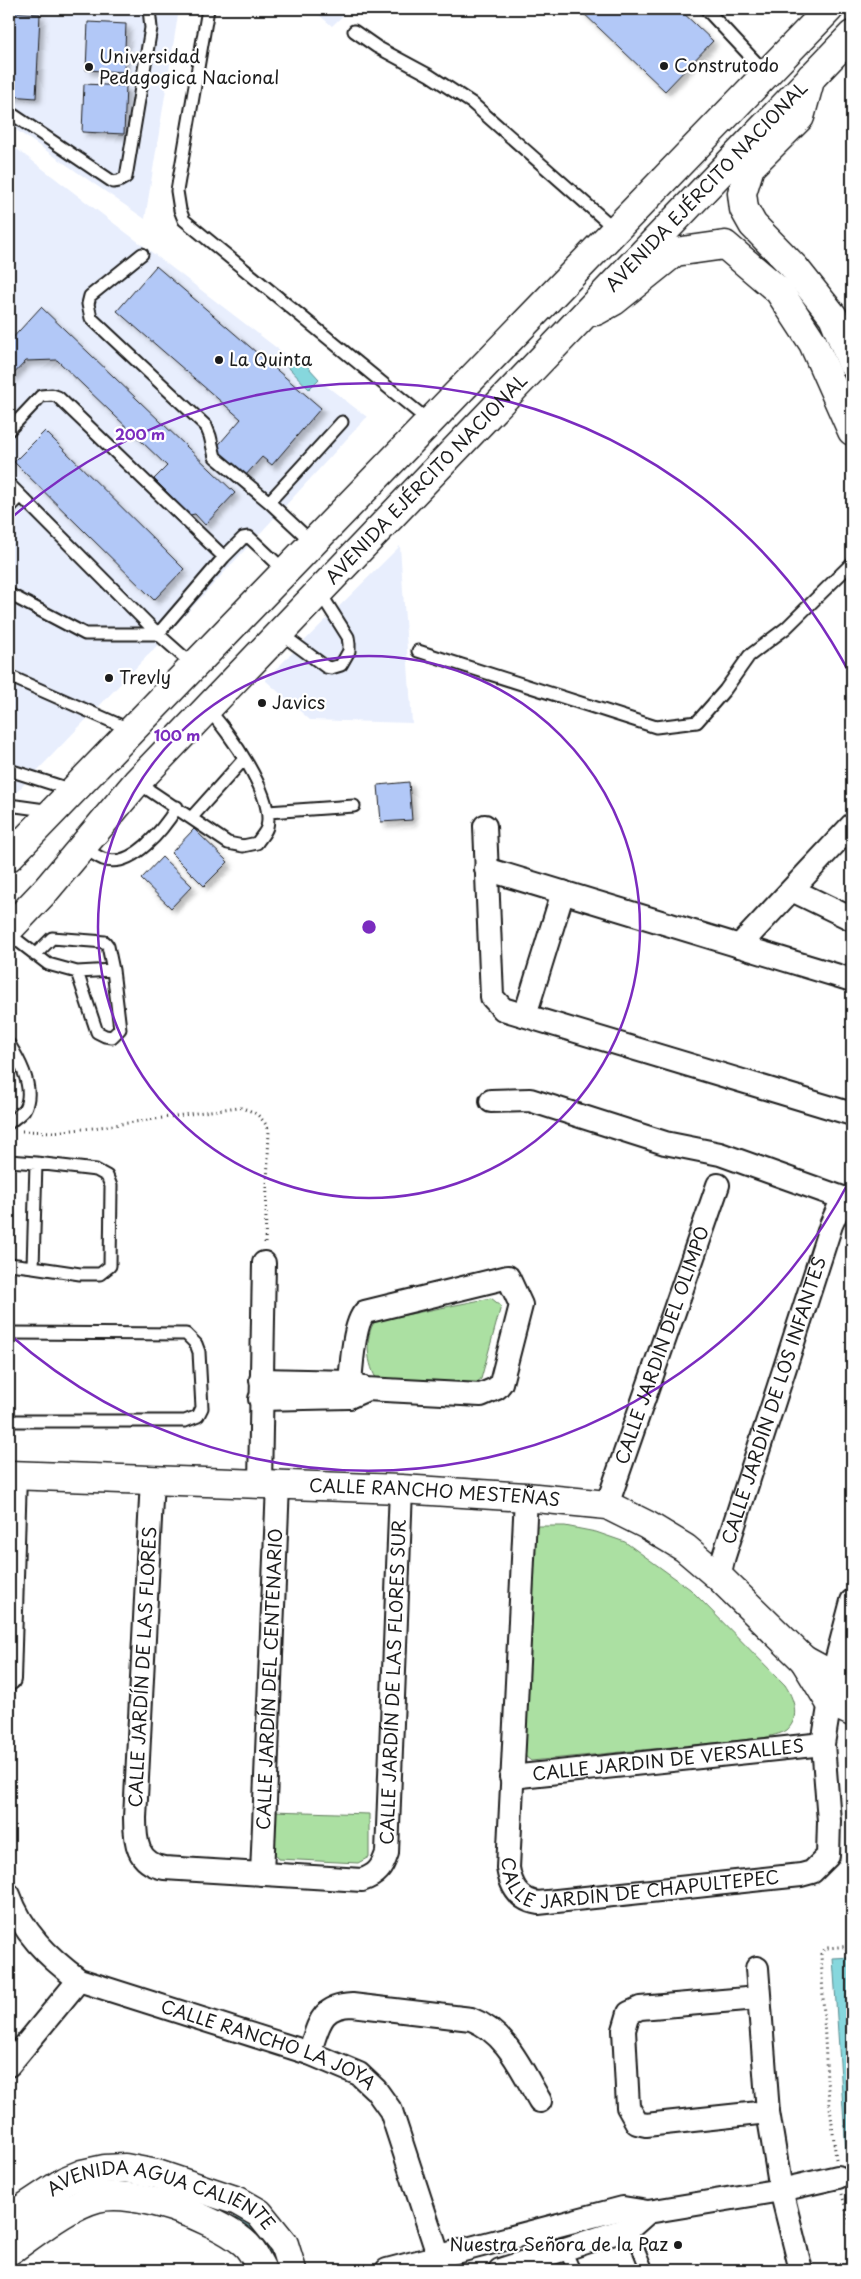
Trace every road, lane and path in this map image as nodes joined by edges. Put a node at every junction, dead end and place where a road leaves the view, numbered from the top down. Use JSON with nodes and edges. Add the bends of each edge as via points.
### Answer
{"nodes":[{"id":1,"x":149,"y":9,"type":"edge"},
{"id":2,"x":208,"y":9,"type":"edge"},
{"id":3,"x":829,"y":9,"type":"edge"},
{"id":4,"x":710,"y":10,"type":"edge"},
{"id":5,"x":354,"y":31,"type":"dead end"},
{"id":6,"x":852,"y":35,"type":"edge"},
{"id":7,"x":767,"y":74,"type":"junction"},
{"id":8,"x":811,"y":77,"type":"junction"},
{"id":9,"x":9,"y":112,"type":"edge"},
{"id":10,"x":753,"y":225,"type":"junction"},
{"id":11,"x":616,"y":230,"type":"junction"},
{"id":12,"x":733,"y":251,"type":"junction"},
{"id":13,"x":142,"y":254,"type":"dead end"},
{"id":14,"x":581,"y":318,"type":"junction"},
{"id":15,"x":852,"y":363,"type":"edge"},
{"id":16,"x":342,"y":422,"type":"dead end"},
{"id":17,"x":430,"y":422,"type":"junction"},
{"id":18,"x":9,"y":430,"type":"edge"},
{"id":19,"x":852,"y":432,"type":"edge"},
{"id":20,"x":9,"y":484,"type":"edge"},
{"id":21,"x":20,"y":496,"type":"junction"},
{"id":22,"x":269,"y":502,"type":"junction"},
{"id":23,"x":9,"y":508,"type":"edge"},
{"id":24,"x":313,"y":543,"type":"junction"},
{"id":25,"x":224,"y":557,"type":"junction"},
{"id":26,"x":852,"y":562,"type":"edge"},
{"id":27,"x":285,"y":572,"type":"junction"},
{"id":28,"x":319,"y":591,"type":"junction"},
{"id":29,"x":9,"y":594,"type":"edge"},
{"id":30,"x":242,"y":616,"type":"junction"},
{"id":31,"x":280,"y":633,"type":"junction"},
{"id":32,"x":158,"y":634,"type":"junction"},
{"id":33,"x":418,"y":651,"type":"dead end"},
{"id":34,"x":194,"y":666,"type":"junction"},
{"id":35,"x":9,"y":676,"type":"edge"},
{"id":36,"x":160,"y":699,"type":"junction"},
{"id":37,"x":208,"y":710,"type":"junction"},
{"id":38,"x":131,"y":730,"type":"junction"},
{"id":39,"x":244,"y":759,"type":"junction"},
{"id":40,"x":9,"y":770,"type":"edge"},
{"id":41,"x":137,"y":782,"type":"junction"},
{"id":42,"x":74,"y":791,"type":"junction"},
{"id":43,"x":9,"y":805,"type":"edge"},
{"id":44,"x":354,"y":806,"type":"dead end"},
{"id":45,"x":177,"y":807,"type":"junction"},
{"id":46,"x":53,"y":811,"type":"junction"},
{"id":47,"x":268,"y":812,"type":"junction"},
{"id":48,"x":192,"y":817,"type":"junction"},
{"id":49,"x":852,"y":825,"type":"edge"},
{"id":50,"x":485,"y":826,"type":"dead end"},
{"id":51,"x":83,"y":847,"type":"junction"},
{"id":52,"x":9,"y":857,"type":"edge"},
{"id":53,"x":486,"y":869,"type":"junction"},
{"id":54,"x":792,"y":890,"type":"junction"},
{"id":55,"x":563,"y":892,"type":"junction"},
{"id":56,"x":852,"y":919,"type":"edge"},
{"id":57,"x":9,"y":929,"type":"edge"},
{"id":58,"x":9,"y":934,"type":"edge"},
{"id":59,"x":739,"y":946,"type":"junction"},
{"id":60,"x":35,"y":955,"type":"junction"},
{"id":61,"x":114,"y":970,"type":"junction"},
{"id":62,"x":77,"y":972,"type":"junction"},
{"id":63,"x":852,"y":980,"type":"edge"},
{"id":64,"x":524,"y":1015,"type":"junction"},
{"id":65,"x":9,"y":1044,"type":"edge"},
{"id":66,"x":491,"y":1101,"type":"dead end"},
{"id":67,"x":852,"y":1114,"type":"edge"},
{"id":68,"x":13,"y":1126,"type":"edge"},
{"id":69,"x":9,"y":1162,"type":"edge"},
{"id":70,"x":36,"y":1163,"type":"junction"},
{"id":71,"x":718,"y":1185,"type":"dead end"},
{"id":72,"x":848,"y":1199,"type":"edge"},
{"id":73,"x":264,"y":1262,"type":"joint"},
{"id":74,"x":9,"y":1264,"type":"edge"},
{"id":75,"x":33,"y":1267,"type":"junction"},
{"id":76,"x":9,"y":1333,"type":"edge"},
{"id":77,"x":261,"y":1389,"type":"junction"},
{"id":78,"x":355,"y":1390,"type":"junction"},
{"id":79,"x":9,"y":1421,"type":"edge"},
{"id":80,"x":12,"y":1475,"type":"edge"},
{"id":81,"x":152,"y":1479,"type":"junction"},
{"id":82,"x":269,"y":1485,"type":"junction"},
{"id":83,"x":401,"y":1489,"type":"junction"},
{"id":84,"x":526,"y":1497,"type":"junction"},
{"id":85,"x":607,"y":1506,"type":"junction"},
{"id":86,"x":719,"y":1576,"type":"junction"},
{"id":87,"x":852,"y":1601,"type":"edge"},
{"id":88,"x":10,"y":1614,"type":"edge"},
{"id":89,"x":9,"y":1680,"type":"edge"},
{"id":90,"x":842,"y":1693,"type":"edge"},
{"id":91,"x":823,"y":1744,"type":"junction"},
{"id":92,"x":512,"y":1777,"type":"junction"},
{"id":93,"x":262,"y":1874,"type":"junction"},
{"id":94,"x":11,"y":1909,"type":"edge"},
{"id":95,"x":852,"y":1946,"type":"edge"},
{"id":96,"x":757,"y":1968,"type":"dead end"},
{"id":97,"x":79,"y":1980,"type":"junction"},
{"id":98,"x":758,"y":1998,"type":"junction"},
{"id":99,"x":309,"y":2053,"type":"junction"},
{"id":100,"x":9,"y":2065,"type":"edge"},
{"id":101,"x":540,"y":2100,"type":"dead end"},
{"id":102,"x":768,"y":2112,"type":"junction"},
{"id":103,"x":838,"y":2177,"type":"junction"},
{"id":104,"x":781,"y":2190,"type":"junction"},
{"id":105,"x":9,"y":2218,"type":"edge"},
{"id":106,"x":626,"y":2218,"type":"junction"},
{"id":107,"x":852,"y":2232,"type":"edge"},
{"id":108,"x":565,"y":2250,"type":"junction"},
{"id":109,"x":9,"y":2251,"type":"edge"},
{"id":110,"x":441,"y":2263,"type":"edge"},
{"id":111,"x":540,"y":2264,"type":"edge"},
{"id":112,"x":262,"y":2270,"type":"edge"},
{"id":113,"x":292,"y":2270,"type":"edge"},
{"id":114,"x":387,"y":2270,"type":"edge"},
{"id":115,"x":500,"y":2270,"type":"edge"},
{"id":116,"x":574,"y":2270,"type":"edge"},
{"id":117,"x":646,"y":2270,"type":"edge"},
{"id":118,"x":802,"y":2270,"type":"edge"}],
"edges":[{"from":1,"to":9,"type":"lane","via":[[151,28],[123,180],[113,182]]},
{"from":2,"to":17,"type":"lane","via":[[177,191],[184,220]]},
{"from":3,"to":7,"type":"main road","name":"AVENIDA EJÉRCITO NACIONAL"},
{"from":4,"to":7,"type":"lane"},
{"from":5,"to":11,"type":"lane","via":[[472,103]]},
{"from":6,"to":8,"type":"main road","name":"AVENIDA EJÉRCITO NACIONAL"},
{"from":7,"to":11,"type":"main road","name":"AVENIDA EJÉRCITO NACIONAL"},
{"from":8,"to":10,"type":"main road","via":[[800,118],[750,167],[742,193],[744,209]]},
{"from":8,"to":14,"type":"main road","name":"AVENIDA EJÉRCITO NACIONAL"},
{"from":10,"to":12,"type":"main road","via":[[735,238]]},
{"from":10,"to":15,"type":"main road","via":[[794,267],[832,316]]},
{"from":11,"to":17,"type":"main road","name":"AVENIDA EJÉRCITO NACIONAL"},
{"from":12,"to":14,"type":"main road","via":[[725,245],[675,252],[614,300]]},
{"from":12,"to":19,"type":"main road","via":[[779,291],[812,343]]},
{"from":13,"to":22,"type":"lane","via":[[90,296],[88,311],[91,318],[206,426],[215,458]]},
{"from":14,"to":28,"type":"main road","name":"AVENIDA EJÉRCITO NACIONAL"},
{"from":16,"to":22,"type":"lane"},
{"from":17,"to":24,"type":"main road","name":"AVENIDA EJÉRCITO NACIONAL"},
{"from":18,"to":25,"type":"lane","via":[[41,396],[58,397]]},
{"from":20,"to":21,"type":"lane"},
{"from":21,"to":23,"type":"lane"},
{"from":21,"to":32,"type":"lane"},
{"from":22,"to":24,"type":"lane"},
{"from":24,"to":27,"type":"main road","name":"AVENIDA EJÉRCITO NACIONAL"},
{"from":25,"to":27,"type":"lane","via":[[244,538],[250,537]]},
{"from":25,"to":32,"type":"lane"},
{"from":26,"to":33,"type":"lane","via":[[786,628],[749,656],[725,690],[696,722],[656,727]]},
{"from":27,"to":30,"type":"main road","name":"AVENIDA EJÉRCITO NACIONAL"},
{"from":28,"to":31,"type":"main road","name":"AVENIDA EJÉRCITO NACIONAL"},
{"from":28,"to":31,"type":"lane","via":[[348,637],[349,651],[341,665],[326,667]]},
{"from":29,"to":32,"type":"lane","via":[[85,634]]},
{"from":30,"to":34,"type":"main road","name":"AVENIDA EJÉRCITO NACIONAL"},
{"from":30,"to":37,"type":"main road","via":[[233,645],[208,692]]},
{"from":31,"to":37,"type":"main road","name":"AVENIDA EJÉRCITO NACIONAL"},
{"from":32,"to":34,"type":"lane"},
{"from":34,"to":36,"type":"main road","name":"AVENIDA EJÉRCITO NACIONAL"},
{"from":35,"to":38,"type":"lane"},
{"from":36,"to":38,"type":"main road","name":"AVENIDA EJÉRCITO NACIONAL"},
{"from":36,"to":41,"type":"main road","via":[[173,712],[177,722],[175,730]]},
{"from":37,"to":39,"type":"lane","via":[[224,726]]},
{"from":37,"to":41,"type":"main road","name":"AVENIDA EJÉRCITO NACIONAL"},
{"from":38,"to":42,"type":"main road","name":"AVENIDA EJÉRCITO NACIONAL"},
{"from":39,"to":47,"type":"lane","via":[[266,800]]},
{"from":39,"to":48,"type":"lane"},
{"from":40,"to":42,"type":"lane"},
{"from":41,"to":45,"type":"lane"},
{"from":41,"to":51,"type":"main road","name":"AVENIDA EJÉRCITO NACIONAL"},
{"from":42,"to":46,"type":"main road","name":"AVENIDA EJÉRCITO NACIONAL"},
{"from":43,"to":46,"type":"lane"},
{"from":44,"to":47,"type":"lane"},
{"from":45,"to":48,"type":"lane"},
{"from":45,"to":51,"type":"lane","via":[[147,845],[124,859],[104,860]]},
{"from":46,"to":52,"type":"main road","name":"AVENIDA EJÉRCITO NACIONAL"},
{"from":47,"to":48,"type":"lane","via":[[267,828],[257,843],[243,846],[228,843]]},
{"from":49,"to":54,"type":"street"},
{"from":50,"to":53,"type":"street"},
{"from":51,"to":57,"type":"main road","name":"AVENIDA EJÉRCITO NACIONAL"},
{"from":53,"to":55,"type":"street"},
{"from":53,"to":64,"type":"street","via":[[492,997],[503,1009]]},
{"from":54,"to":56,"type":"street"},
{"from":54,"to":59,"type":"street"},
{"from":55,"to":59,"type":"street"},
{"from":55,"to":64,"type":"street"},
{"from":58,"to":60,"type":"lane"},
{"from":59,"to":63,"type":"street"},
{"from":60,"to":61,"type":"lane","via":[[52,938],[105,942]]},
{"from":60,"to":62,"type":"lane","via":[[48,964]]},
{"from":61,"to":62,"type":"lane"},
{"from":61,"to":62,"type":"lane","via":[[120,1029],[112,1037],[97,1032]]},
{"from":64,"to":67,"type":"street"},
{"from":65,"to":68,"type":"lane","via":[[19,1058],[28,1086],[24,1109]]},
{"from":66,"to":72,"type":"street","via":[[530,1100],[665,1143],[720,1154]]},
{"from":68,"to":73,"type":"path","via":[[26,1132],[53,1132],[238,1107],[254,1111],[263,1118],[269,1130]]},
{"from":69,"to":70,"type":"lane"},
{"from":70,"to":75,"type":"lane"},
{"from":70,"to":75,"type":"lane","via":[[96,1170],[107,1176],[111,1186],[110,1266],[100,1274]]},
{"from":71,"to":85,"type":"street","name":"CALLE JARDIN DEL OLIMPO"},
{"from":72,"to":86,"type":"street","name":"CALLE JARDÍN DE LOS INFANTES","via":[[831,1225]]},
{"from":73,"to":77,"type":"street","name":"CALLE JARDÍN DEL CENTENARIO"},
{"from":74,"to":75,"type":"lane"},
{"from":76,"to":79,"type":"lane","via":[[186,1334],[199,1352],[202,1408],[198,1416],[185,1421]]},
{"from":77,"to":78,"type":"street"},
{"from":77,"to":82,"type":"street","name":"CALLE JARDÍN DEL CENTENARIO"},
{"from":78,"to":78,"type":"street","via":[[481,1395],[496,1388],[501,1383],[521,1305],[508,1277],[365,1312],[358,1321]]},
{"from":80,"to":81,"type":"main road","name":"CALLE RANCHO MESTEÑAS"},
{"from":80,"to":88,"type":"street"},
{"from":81,"to":82,"type":"main road","name":"CALLE RANCHO MESTEÑAS"},
{"from":81,"to":93,"type":"street","name":"CALLE JARDÍN DE LAS FLORES","via":[[136,1843],[140,1855],[155,1866]]},
{"from":82,"to":83,"type":"main road","name":"CALLE RANCHO MESTEÑAS"},
{"from":82,"to":93,"type":"street","name":"CALLE JARDÍN DEL CENTENARIO"},
{"from":83,"to":84,"type":"main road","name":"CALLE RANCHO MESTEÑAS"},
{"from":83,"to":93,"type":"street","name":"CALLE JARDÍN DE LAS FLORES SUR","via":[[387,1852],[379,1871],[362,1880]]},
{"from":84,"to":85,"type":"main road","name":"CALLE RANCHO MESTEÑAS"},
{"from":84,"to":92,"type":"street","name":"CALLE JARDÍN DE CHAPULTEPEC"},
{"from":85,"to":86,"type":"main road","name":"CALLE RANCHO MESTEÑAS","via":[[678,1544]]},
{"from":86,"to":90,"type":"main road","name":"CALLE RANCHO MESTEÑAS"},
{"from":87,"to":90,"type":"street","name":"CALLE JARDÍN DE CHAPULTEPEC"},
{"from":88,"to":89,"type":"street"},
{"from":90,"to":91,"type":"street","name":"CALLE JARDÍN DE CHAPULTEPEC"},
{"from":91,"to":92,"type":"street","name":"CALLE JARDIN DE VERSALLES"},
{"from":91,"to":92,"type":"street","name":"CALLE JARDÍN DE CHAPULTEPEC","via":[[830,1821],[828,1856],[812,1872],[538,1903],[527,1901],[514,1886],[508,1868]]},
{"from":94,"to":97,"type":"street","name":"CALLE RANCHO LA JOYA","via":[[42,1949]]},
{"from":95,"to":103,"type":"path","via":[[826,1948],[821,1954],[827,2081]]},
{"from":96,"to":98,"type":"street"},
{"from":97,"to":99,"type":"street","name":"CALLE RANCHO LA JOYA"},
{"from":97,"to":100,"type":"street"},
{"from":98,"to":102,"type":"street"},
{"from":98,"to":102,"type":"street","via":[[640,2008],[629,2013],[624,2030],[628,2107],[636,2123],[646,2125]]},
{"from":99,"to":101,"type":"street","via":[[321,2020],[327,2012],[339,2006],[471,2019],[500,2037]]},
{"from":99,"to":110,"type":"street","name":"CALLE RANCHO LA JOYA","via":[[359,2074],[391,2111]]},
{"from":102,"to":104,"type":"street"},
{"from":103,"to":104,"type":"street"},
{"from":103,"to":107,"type":"path"},
{"from":104,"to":106,"type":"street"},
{"from":104,"to":118,"type":"street"},
{"from":105,"to":113,"type":"main road","name":"AVENIDA AGUA CALIENTE","via":[[82,2174],[125,2168],[157,2174],[238,2201],[259,2213],[284,2244]]},
{"from":106,"to":108,"type":"street"},
{"from":106,"to":110,"type":"street","via":[[603,2215]]},
{"from":106,"to":117,"type":"lane"},
{"from":108,"to":111,"type":"street"},
{"from":108,"to":116,"type":"lane"},
{"from":109,"to":112,"type":"main road","name":"AVENIDA AGUA CALIENTE","via":[[80,2205],[103,2197],[133,2198],[158,2203],[232,2234],[245,2243]]},
{"from":110,"to":114,"type":"street"},
{"from":111,"to":115,"type":"street"}]}
